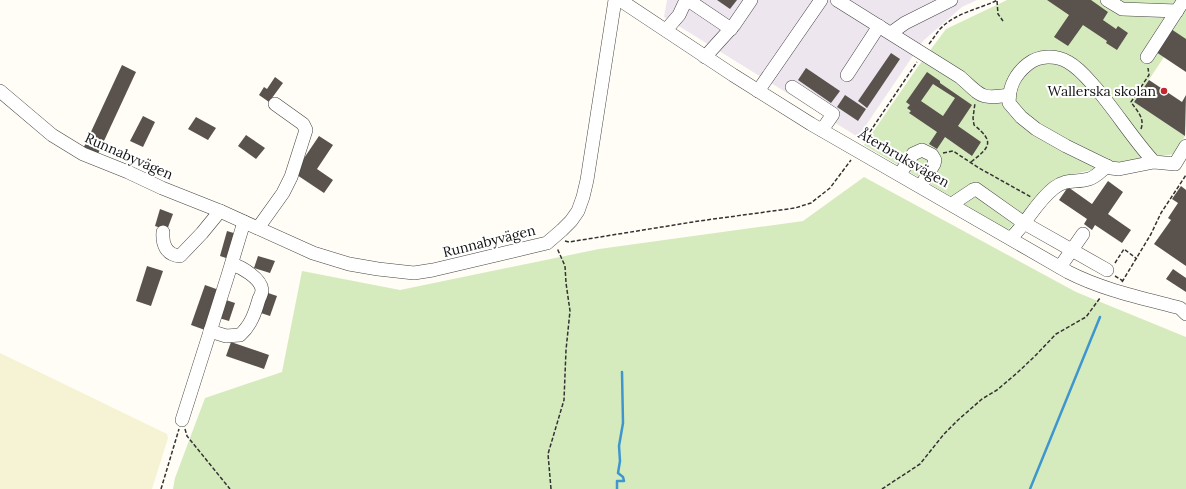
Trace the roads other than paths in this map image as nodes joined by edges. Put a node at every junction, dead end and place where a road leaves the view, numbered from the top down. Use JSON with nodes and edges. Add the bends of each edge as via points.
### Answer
{"nodes":[{"id":1,"x":615,"y":0,"type":"edge"},
{"id":2,"x":620,"y":0,"type":"edge"},
{"id":3,"x":687,"y":0,"type":"edge"},
{"id":4,"x":751,"y":0,"type":"edge"},
{"id":5,"x":821,"y":0,"type":"edge"},
{"id":6,"x":838,"y":0,"type":"edge"},
{"id":7,"x":951,"y":0,"type":"edge"},
{"id":8,"x":1107,"y":0,"type":"edge"},
{"id":9,"x":1184,"y":0,"type":"edge"},
{"id":10,"x":706,"y":5,"type":"edge"},
{"id":11,"x":1177,"y":11,"type":"junction"},
{"id":12,"x":880,"y":26,"type":"junction"},
{"id":13,"x":731,"y":29,"type":"junction"},
{"id":14,"x":666,"y":30,"type":"junction"},
{"id":15,"x":891,"y":33,"type":"junction"},
{"id":16,"x":705,"y":56,"type":"junction"},
{"id":17,"x":1147,"y":57,"type":"road end"},
{"id":18,"x":847,"y":75,"type":"dead end"},
{"id":19,"x":792,"y":87,"type":"dead end"},
{"id":20,"x":0,"y":91,"type":"edge"},
{"id":21,"x":758,"y":91,"type":"junction"},
{"id":22,"x":1009,"y":95,"type":"junction"},
{"id":23,"x":275,"y":104,"type":"dead end"},
{"id":24,"x":822,"y":130,"type":"junction"},
{"id":25,"x":1186,"y":146,"type":"edge"},
{"id":26,"x":1154,"y":162,"type":"junction"},
{"id":27,"x":1107,"y":166,"type":"junction"},
{"id":28,"x":900,"y":174,"type":"junction"},
{"id":29,"x":922,"y":186,"type":"junction"},
{"id":30,"x":952,"y":204,"type":"junction"},
{"id":31,"x":220,"y":211,"type":"junction"},
{"id":32,"x":244,"y":222,"type":"junction"},
{"id":33,"x":1024,"y":223,"type":"junction"},
{"id":34,"x":258,"y":228,"type":"junction"},
{"id":35,"x":163,"y":232,"type":"dead end"},
{"id":36,"x":1082,"y":234,"type":"dead end"},
{"id":37,"x":1011,"y":238,"type":"junction"},
{"id":38,"x":1071,"y":250,"type":"junction"},
{"id":39,"x":232,"y":264,"type":"junction"},
{"id":40,"x":1060,"y":266,"type":"junction"},
{"id":41,"x":1107,"y":270,"type":"road end"},
{"id":42,"x":1186,"y":314,"type":"edge"},
{"id":43,"x":210,"y":331,"type":"junction"},
{"id":44,"x":182,"y":420,"type":"road end"}],
"edges":[{"from":1,"to":34,"type":"street","name":"Runnabyvägen","via":[[583,197],[571,221],[547,243],[414,273],[333,260]]},
{"from":2,"to":14,"type":"street","name":"Återbruksvägen"},
{"from":3,"to":10,"type":"street"},
{"from":3,"to":14,"type":"street","via":[[679,15]]},
{"from":4,"to":13,"type":"street"},
{"from":5,"to":21,"type":"street"},
{"from":6,"to":12,"type":"street"},
{"from":7,"to":15,"type":"street","via":[[905,23]]},
{"from":8,"to":11,"type":"street","via":[[1122,9]]},
{"from":9,"to":11,"type":"street"},
{"from":10,"to":13,"type":"street"},
{"from":11,"to":17,"type":"street"},
{"from":12,"to":15,"type":"street"},
{"from":12,"to":18,"type":"street"},
{"from":13,"to":16,"type":"street"},
{"from":14,"to":16,"type":"street","name":"Återbruksvägen"},
{"from":15,"to":22,"type":"street","via":[[960,77],[976,92],[994,98]]},
{"from":16,"to":21,"type":"street","name":"Återbruksvägen"},
{"from":19,"to":24,"type":"street","via":[[833,114]]},
{"from":20,"to":31,"type":"street","name":"Runnabyvägen","via":[[52,135],[83,154]]},
{"from":21,"to":24,"type":"street","name":"Återbruksvägen"},
{"from":22,"to":26,"type":"street","via":[[1010,86],[1018,74],[1034,60],[1047,57],[1069,62],[1087,77]]},
{"from":22,"to":27,"type":"street","via":[[1009,104],[1036,129]]},
{"from":23,"to":34,"type":"street","via":[[303,124],[306,130],[291,177]]},
{"from":24,"to":28,"type":"street","name":"Återbruksvägen"},
{"from":25,"to":26,"type":"street","via":[[1176,164]]},
{"from":26,"to":27,"type":"street","via":[[1120,168]]},
{"from":27,"to":33,"type":"street","via":[[1091,178],[1069,180],[1060,184],[1040,202]]},
{"from":28,"to":29,"type":"street","name":"Återbruksvägen"},
{"from":28,"to":29,"type":"street","via":[[913,154],[922,150],[932,155],[934,164]]},
{"from":29,"to":30,"type":"street","name":"Återbruksvägen"},
{"from":30,"to":33,"type":"street","via":[[976,189]]},
{"from":30,"to":37,"type":"street","name":"Återbruksvägen"},
{"from":31,"to":32,"type":"street","name":"Runnabyvägen"},
{"from":31,"to":35,"type":"street","via":[[180,256],[173,256],[167,251]]},
{"from":32,"to":34,"type":"street","name":"Runnabyvägen"},
{"from":32,"to":39,"type":"street"},
{"from":33,"to":37,"type":"street"},
{"from":33,"to":38,"type":"street"},
{"from":36,"to":38,"type":"street"},
{"from":37,"to":40,"type":"street","name":"Återbruksvägen"},
{"from":38,"to":40,"type":"street"},
{"from":38,"to":41,"type":"street"},
{"from":39,"to":43,"type":"street"},
{"from":39,"to":43,"type":"street","via":[[244,268],[262,290],[251,321],[240,335],[226,336]]},
{"from":40,"to":42,"type":"street","name":"Återbruksvägen","via":[[1082,279],[1111,290],[1180,308]]},
{"from":43,"to":44,"type":"street"}]}
